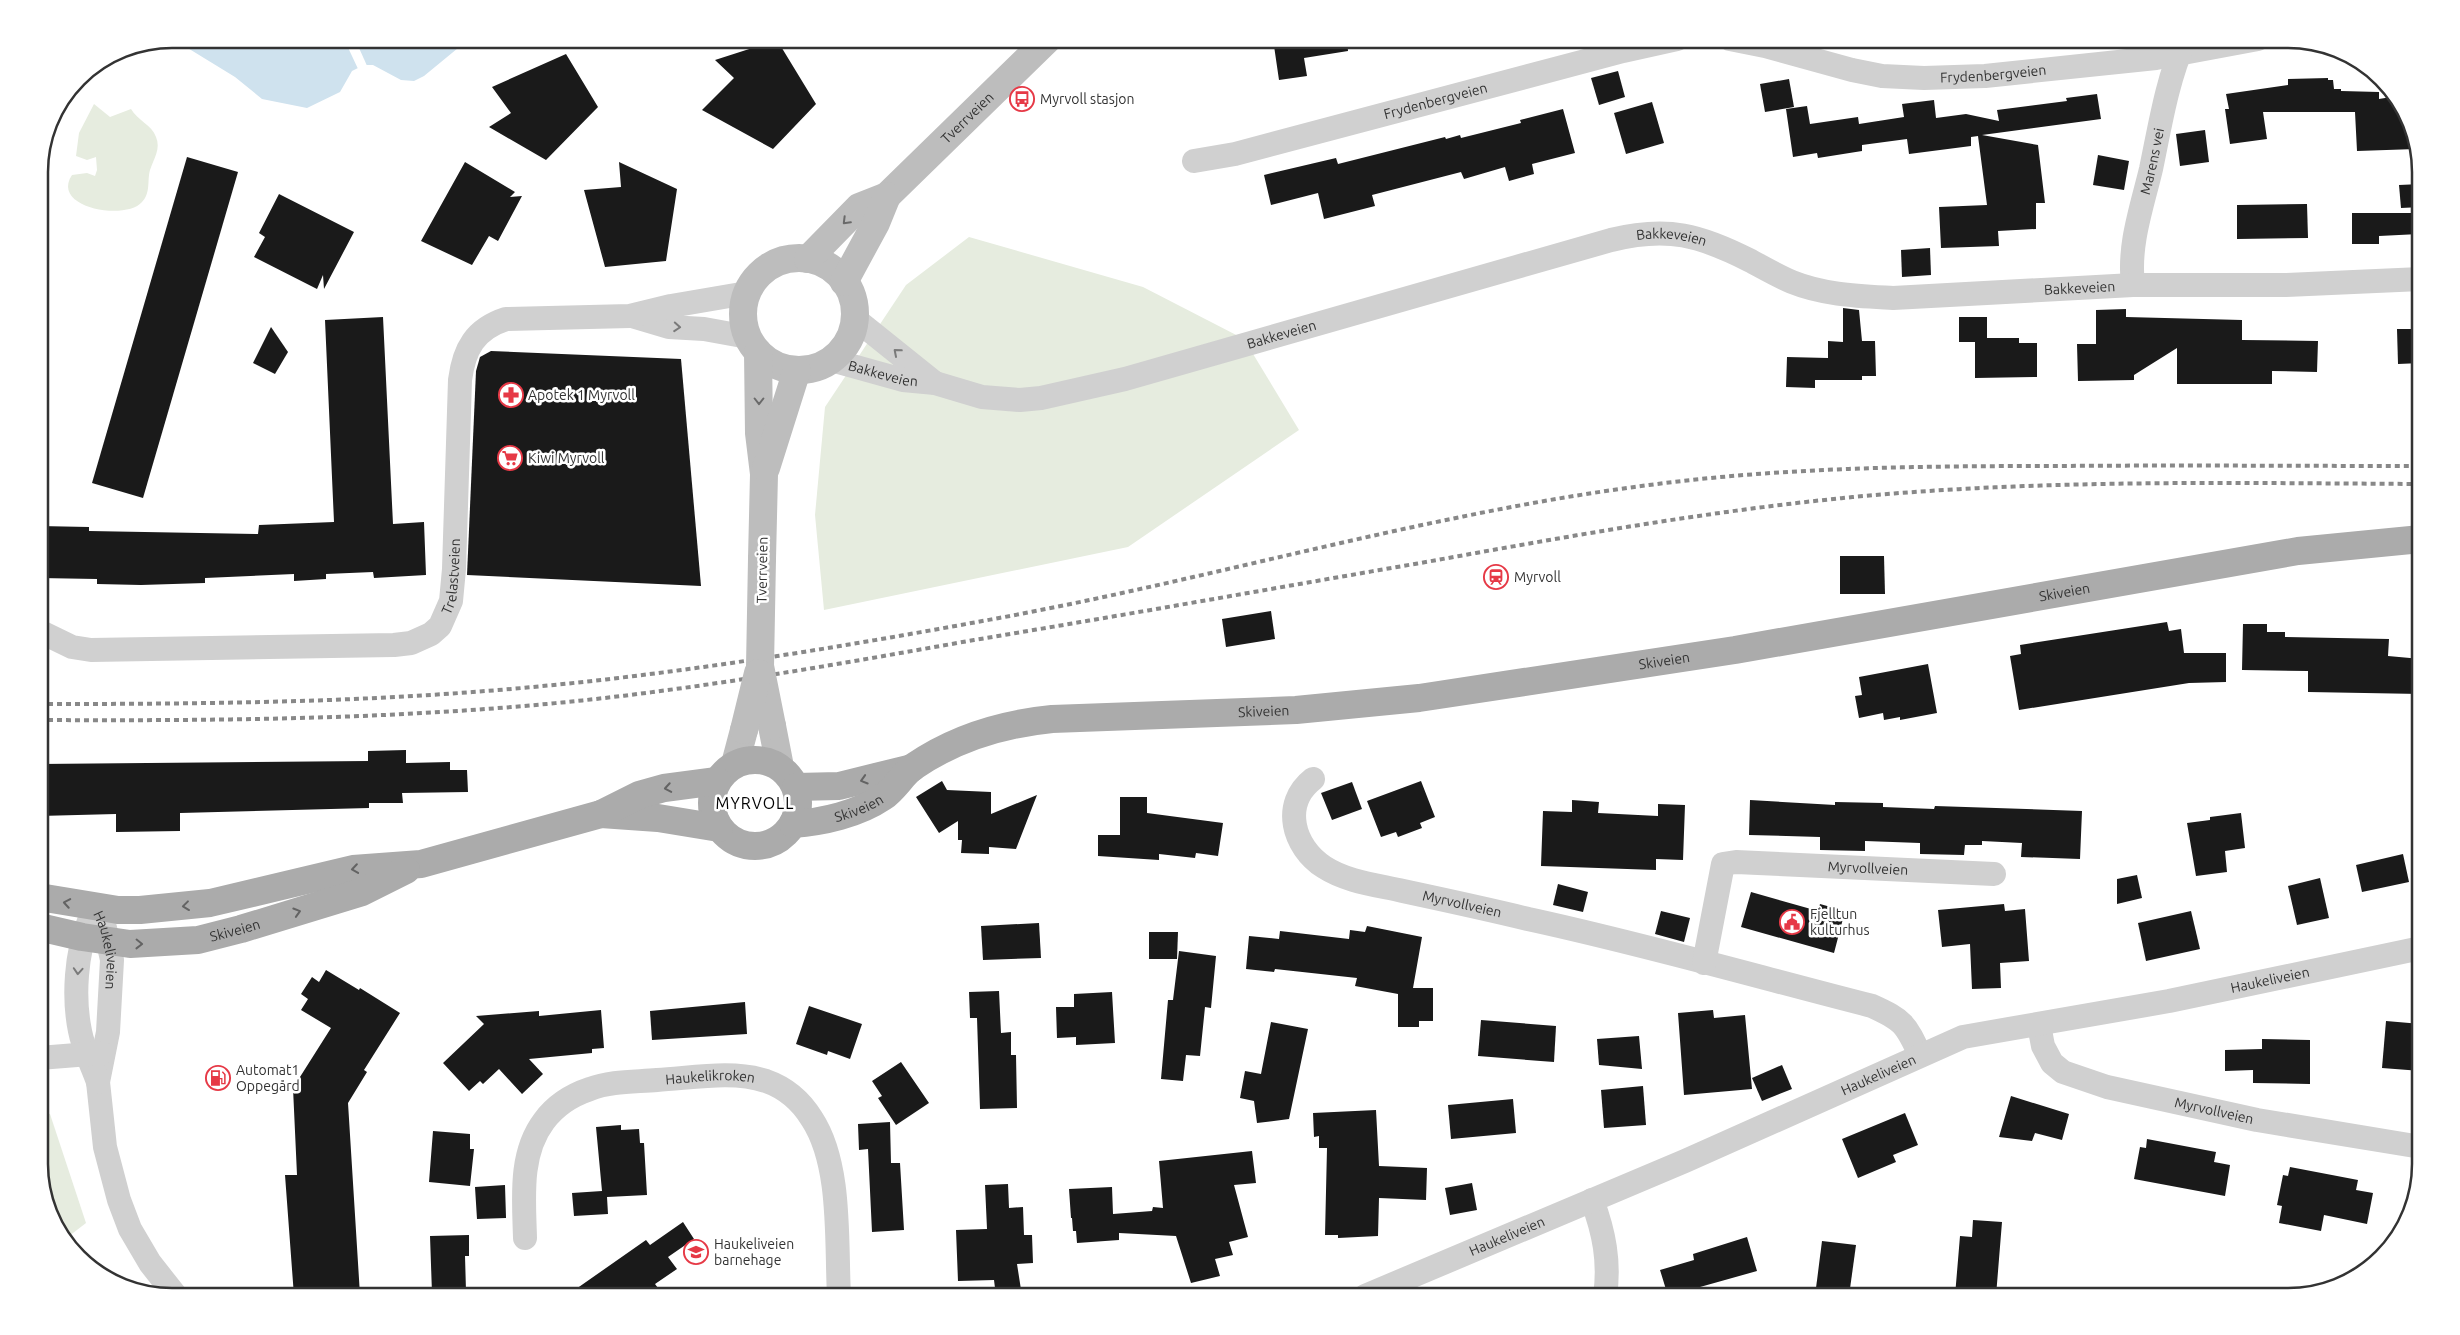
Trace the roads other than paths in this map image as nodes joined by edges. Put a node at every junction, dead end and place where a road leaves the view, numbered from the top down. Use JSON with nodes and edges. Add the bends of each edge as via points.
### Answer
{"nodes":[{"id":1,"x":1640,"y":47,"type":"edge"},
{"id":2,"x":1770,"y":47,"type":"edge"},
{"id":3,"x":2180,"y":47,"type":"edge"},
{"id":4,"x":2182,"y":47,"type":"edge"},
{"id":5,"x":1039,"y":48,"type":"edge"},
{"id":6,"x":1194,"y":161,"type":"dead end"},
{"id":7,"x":887,"y":196,"type":"junction"},
{"id":8,"x":808,"y":259,"type":"junction"},
{"id":9,"x":2412,"y":279,"type":"edge"},
{"id":10,"x":844,"y":282,"type":"junction"},
{"id":11,"x":2133,"y":285,"type":"junction"},
{"id":12,"x":747,"y":293,"type":"junction"},
{"id":13,"x":630,"y":316,"type":"junction"},
{"id":14,"x":854,"y":318,"type":"junction"},
{"id":15,"x":753,"y":345,"type":"junction"},
{"id":16,"x":831,"y":360,"type":"junction"},
{"id":17,"x":797,"y":370,"type":"junction"},
{"id":18,"x":934,"y":383,"type":"junction"},
{"id":19,"x":764,"y":474,"type":"junction"},
{"id":20,"x":2412,"y":540,"type":"edge"},
{"id":21,"x":48,"y":635,"type":"edge"},
{"id":22,"x":760,"y":666,"type":"junction"},
{"id":23,"x":912,"y":768,"type":"junction"},
{"id":24,"x":726,"y":772,"type":"junction"},
{"id":25,"x":788,"y":777,"type":"junction"},
{"id":26,"x":1313,"y":779,"type":"dead end"},
{"id":27,"x":601,"y":814,"type":"junction"},
{"id":28,"x":793,"y":824,"type":"junction"},
{"id":29,"x":719,"y":828,"type":"junction"},
{"id":30,"x":420,"y":864,"type":"junction"},
{"id":31,"x":1994,"y":874,"type":"dead end"},
{"id":32,"x":48,"y":898,"type":"edge"},
{"id":33,"x":96,"y":908,"type":"junction"},
{"id":34,"x":48,"y":929,"type":"edge"},
{"id":35,"x":95,"y":939,"type":"junction"},
{"id":36,"x":2412,"y":950,"type":"edge"},
{"id":37,"x":1704,"y":963,"type":"junction"},
{"id":38,"x":2039,"y":1025,"type":"junction"},
{"id":39,"x":96,"y":1054,"type":"junction"},
{"id":40,"x":1920,"y":1055,"type":"junction"},
{"id":41,"x":48,"y":1057,"type":"edge"},
{"id":42,"x":2412,"y":1146,"type":"edge"},
{"id":43,"x":1592,"y":1200,"type":"junction"},
{"id":44,"x":525,"y":1238,"type":"dead end"},
{"id":45,"x":169,"y":1288,"type":"edge"},
{"id":46,"x":839,"y":1288,"type":"edge"},
{"id":47,"x":1383,"y":1288,"type":"edge"},
{"id":48,"x":1604,"y":1288,"type":"edge"}],
"edges":[{"from":1,"to":6,"type":"street","name":"Frydenbergveien","via":[[1235,154]]},
{"from":2,"to":3,"type":"street","name":"Frydenbergveien","via":[[1852,70],[1882,76],[1924,78],[1985,76],[2156,58]]},
{"from":4,"to":11,"type":"street","name":"Marens vei","via":[[2169,84],[2135,234],[2131,265]]},
{"from":5,"to":7,"type":"main road","name":"Tverrveien"},
{"from":7,"to":8,"type":"main road","name":"Tverrveien","one_way":true,"via":[[859,207]]},
{"from":7,"to":10,"type":"main road","name":"Tverrveien"},
{"from":8,"to":10,"type":"main road","name":"Tverrveien","via":[[828,267]]},
{"from":8,"to":12,"type":"main road","name":"Tverrveien","via":[[786,260],[766,268]]},
{"from":9,"to":11,"type":"street","name":"Bakkeveien","via":[[2286,285]]},
{"from":10,"to":14,"type":"main road","via":[[850,293]]},
{"from":11,"to":18,"type":"street","name":"Bakkeveien","via":[[1893,298],[1855,296],[1824,292],[1792,282],[1700,239],[1674,233],[1644,233],[1073,392],[1041,398],[1004,399],[966,393]]},
{"from":12,"to":13,"type":"street","name":"Trelastveien"},
{"from":12,"to":15,"type":"main road","name":"Tverrveien","via":[[743,320]]},
{"from":13,"to":15,"type":"street","name":"Trelastveien","one_way":true,"via":[[669,327],[704,329]]},
{"from":13,"to":21,"type":"street","name":"Trelastveien","via":[[506,319],[482,331],[466,350],[460,380],[451,601],[440,626],[423,640],[394,645],[91,650],[72,647]]},
{"from":14,"to":16,"type":"main road","via":[[847,342]]},
{"from":18,"to":14,"type":"street","name":"Bakkeveien","one_way":true},
{"from":15,"to":17,"type":"main road","via":[[776,365]]},
{"from":15,"to":19,"type":"main road","name":"Tverrveien","one_way":true},
{"from":16,"to":17,"type":"main road"},
{"from":16,"to":18,"type":"street","name":"Bakkeveien","via":[[903,380]]},
{"from":17,"to":19,"type":"main road","name":"Tverrveien"},
{"from":19,"to":22,"type":"main road","name":"Tverrveien","bridge":true},
{"from":20,"to":23,"type":"main road","name":"Skiveien","via":[[2298,550],[1735,650],[1419,698],[1296,710],[1060,718],[1012,723],[963,740]]},
{"from":22,"to":24,"type":"main road","name":"Tverrveien","bridge":true},
{"from":22,"to":25,"type":"main road","name":"Tverrveien","bridge":true},
{"from":23,"to":25,"type":"main road","name":"Skiveien","one_way":true,"via":[[839,786]]},
{"from":23,"to":28,"type":"main road","name":"Skiveien","via":[[884,796],[832,818]]},
{"from":24,"to":25,"type":"main road","via":[[758,759]]},
{"from":24,"to":27,"type":"main road","name":"Skiveien","one_way":true,"via":[[639,795]]},
{"from":24,"to":29,"type":"main road","via":[[712,793],[711,805]]},
{"from":25,"to":28,"type":"main road","via":[[798,811]]},
{"from":26,"to":37,"type":"street","name":"Myrvollveien","via":[[1296,800],[1295,828],[1310,855],[1336,874]]},
{"from":27,"to":29,"type":"main road","name":"Skiveien","via":[[658,818]]},
{"from":27,"to":30,"type":"main road","name":"Skiveien"},
{"from":28,"to":29,"type":"main road","via":[[784,836],[771,844],[757,847],[736,842]]},
{"from":30,"to":33,"type":"main road","name":"Skiveien","one_way":true,"via":[[353,869],[234,898],[185,906],[140,910]]},
{"from":35,"to":30,"type":"main road","name":"Skiveien","one_way":true,"via":[[153,944],[222,935],[362,892]]},
{"from":31,"to":37,"type":"street","name":"Myrvollveien","via":[[1746,862],[1723,864]]},
{"from":33,"to":32,"type":"main road","name":"Skiveien","one_way":true},
{"from":33,"to":35,"type":"street","name":"Haukeliveien"},
{"from":34,"to":35,"type":"main road","name":"Skiveien"},
{"from":35,"to":39,"type":"street","name":"Haukeliveien","one_way":true,"via":[[77,992],[77,1013],[80,1032]]},
{"from":35,"to":39,"type":"street","name":"Haukeliveien","via":[[112,960],[108,1032]]},
{"from":36,"to":38,"type":"street","name":"Haukeliveien"},
{"from":37,"to":40,"type":"street","name":"Myrvollveien","via":[[1872,1006],[1896,1017],[1909,1029]]},
{"from":38,"to":40,"type":"street","name":"Haukeliveien","via":[[1963,1037]]},
{"from":38,"to":42,"type":"street","name":"Myrvollveien","via":[[2043,1046],[2052,1063],[2062,1072],[2107,1087],[2257,1120]]},
{"from":39,"to":41,"type":"street"},
{"from":39,"to":45,"type":"street","name":"Haukeliveien","via":[[102,1128],[119,1200],[138,1243]]},
{"from":40,"to":43,"type":"street","name":"Haukeliveien"},
{"from":43,"to":47,"type":"street","name":"Haukeliveien"},
{"from":43,"to":48,"type":"street","via":[[1606,1250]]},
{"from":44,"to":46,"type":"street","name":"Haukelikroken","via":[[525,1181],[529,1150],[545,1119],[565,1101],[588,1089],[612,1084],[731,1076],[755,1078],[779,1086],[795,1097],[812,1117],[824,1141],[834,1188]]}]}
